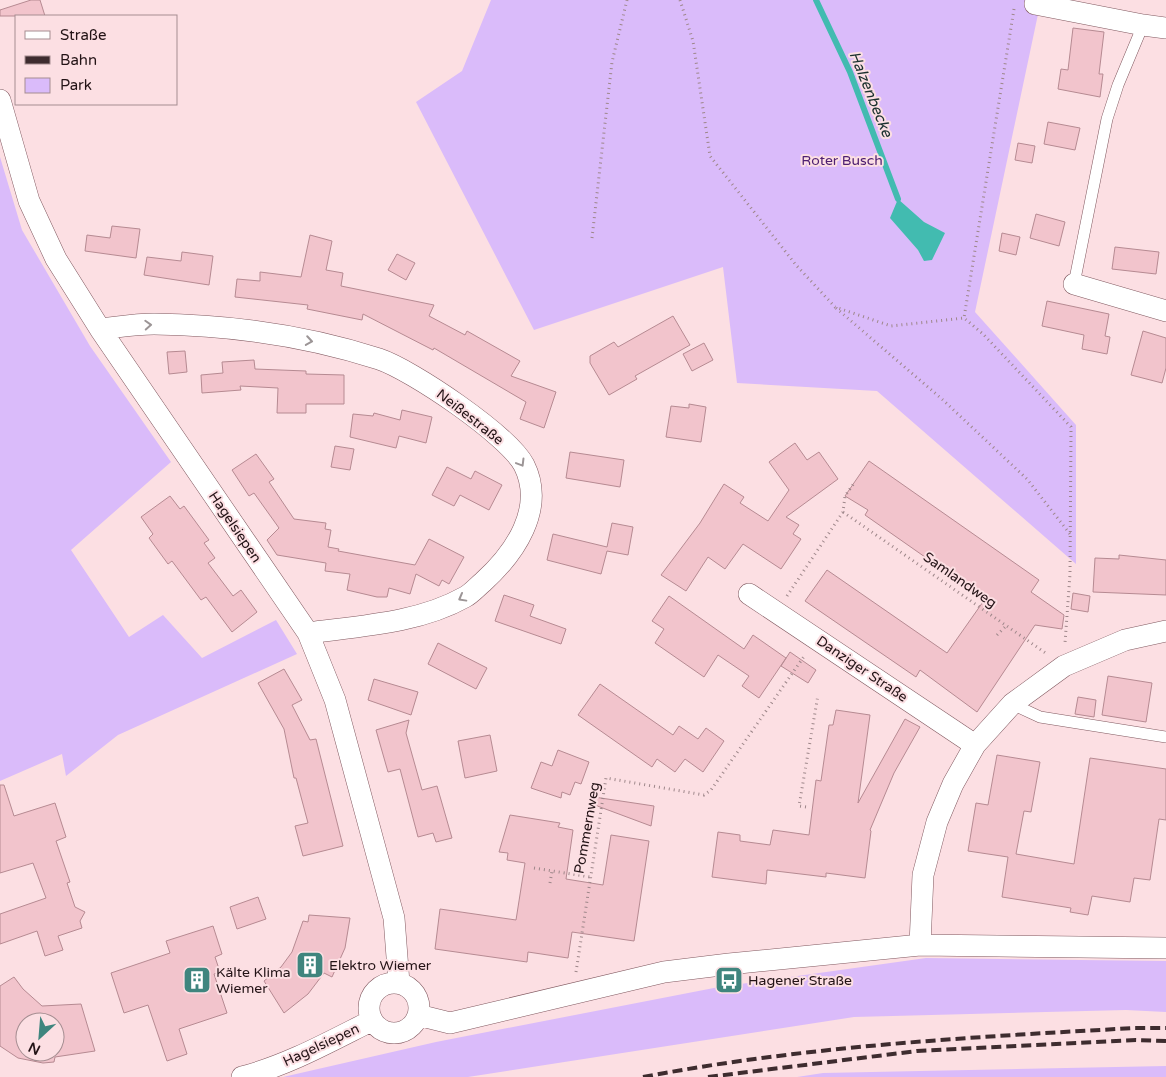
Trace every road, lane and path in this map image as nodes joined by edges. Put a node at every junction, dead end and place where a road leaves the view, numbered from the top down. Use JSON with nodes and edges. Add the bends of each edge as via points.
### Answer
{"nodes":[{"id":1,"x":627,"y":0,"type":"edge"},
{"id":2,"x":680,"y":0,"type":"edge"},
{"id":3,"x":1025,"y":2,"type":"edge"},
{"id":4,"x":1143,"y":25,"type":"junction"},
{"id":5,"x":1166,"y":28,"type":"edge"},
{"id":6,"x":0,"y":100,"type":"edge"},
{"id":7,"x":592,"y":238,"type":"dead end"},
{"id":8,"x":1074,"y":284,"type":"joint"},
{"id":9,"x":835,"y":307,"type":"junction"},
{"id":10,"x":1166,"y":311,"type":"edge"},
{"id":11,"x":964,"y":318,"type":"junction"},
{"id":12,"x":100,"y":329,"type":"junction"},
{"id":13,"x":855,"y":482,"type":"dead end"},
{"id":14,"x":843,"y":512,"type":"junction"},
{"id":15,"x":1070,"y":535,"type":"junction"},
{"id":16,"x":749,"y":594,"type":"dead end"},
{"id":17,"x":777,"y":611,"type":"junction"},
{"id":18,"x":1006,"y":626,"type":"junction"},
{"id":19,"x":1166,"y":631,"type":"edge"},
{"id":20,"x":308,"y":634,"type":"junction"},
{"id":21,"x":997,"y":636,"type":"dead end"},
{"id":22,"x":817,"y":638,"type":"junction"},
{"id":23,"x":1064,"y":666,"type":"junction"},
{"id":24,"x":818,"y":695,"type":"dead end"},
{"id":25,"x":1012,"y":704,"type":"junction"},
{"id":26,"x":1166,"y":737,"type":"edge"},
{"id":27,"x":975,"y":746,"type":"junction"},
{"id":28,"x":806,"y":808,"type":"dead end"},
{"id":29,"x":534,"y":868,"type":"dead end"},
{"id":30,"x":552,"y":871,"type":"junction"},
{"id":31,"x":590,"y":876,"type":"junction"},
{"id":32,"x":550,"y":883,"type":"dead end"},
{"id":33,"x":920,"y":944,"type":"junction"},
{"id":34,"x":1166,"y":948,"type":"edge"},
{"id":35,"x":399,"y":983,"type":"junction"},
{"id":36,"x":577,"y":993,"type":"junction"},
{"id":37,"x":418,"y":1015,"type":"junction"},
{"id":38,"x":371,"y":1021,"type":"junction"},
{"id":39,"x":242,"y":1077,"type":"edge"}],
"edges":[{"from":1,"to":7,"type":"path","via":[[612,62]]},
{"from":2,"to":9,"type":"path","via":[[693,41],[710,156],[796,265]]},
{"from":3,"to":4,"type":"street"},
{"from":3,"to":11,"type":"path"},
{"from":4,"to":5,"type":"street"},
{"from":4,"to":8,"type":"lane","via":[[1107,119]]},
{"from":6,"to":12,"type":"street","name":"Hagelsiepen","via":[[35,216],[56,259]]},
{"from":8,"to":10,"type":"street"},
{"from":9,"to":11,"type":"path","via":[[891,326]]},
{"from":9,"to":15,"type":"path","via":[[943,400],[1027,479]]},
{"from":11,"to":15,"type":"path","via":[[984,334],[1071,426]]},
{"from":12,"to":20,"type":"street","name":"Hagelsiepen"},
{"from":12,"to":20,"type":"street","name":"Neißestraße","one_way":true,"via":[[153,324],[224,328],[316,342],[381,359],[454,402],[490,430],[524,466],[530,489],[529,516],[518,543],[497,570],[467,596],[443,607],[389,621]]},
{"from":13,"to":14,"type":"path","via":[[845,496]]},
{"from":14,"to":17,"type":"path"},
{"from":14,"to":18,"type":"path","name":"Samlandweg"},
{"from":15,"to":23,"type":"path"},
{"from":16,"to":17,"type":"street","name":"Danziger Straße"},
{"from":17,"to":22,"type":"street","name":"Danziger Straße"},
{"from":18,"to":21,"type":"path"},
{"from":18,"to":23,"type":"path","name":"Samlandweg"},
{"from":19,"to":23,"type":"street","via":[[1125,640]]},
{"from":20,"to":35,"type":"street","name":"Hagelsiepen","via":[[335,700],[394,918]]},
{"from":22,"to":27,"type":"street","name":"Danziger Straße"},
{"from":22,"to":31,"type":"path","name":"Pommernweg","via":[[711,790],[704,795],[606,778]]},
{"from":23,"to":25,"type":"street"},
{"from":24,"to":28,"type":"path","via":[[799,806]]},
{"from":25,"to":26,"type":"lane","via":[[1040,717]]},
{"from":25,"to":27,"type":"street"},
{"from":27,"to":33,"type":"street","via":[[953,784],[937,822],[923,875]]},
{"from":29,"to":30,"type":"path"},
{"from":30,"to":31,"type":"path"},
{"from":30,"to":32,"type":"path"},
{"from":31,"to":36,"type":"path","name":"Pommernweg","via":[[576,974]]},
{"from":33,"to":34,"type":"street"},
{"from":33,"to":36,"type":"street","via":[[664,972]]},
{"from":35,"to":37,"type":"street","via":[[415,995],[419,1004]]},
{"from":35,"to":38,"type":"street","via":[[389,983],[373,994],[369,1002]]},
{"from":36,"to":37,"type":"street","via":[[450,1023]]},
{"from":37,"to":38,"type":"street","via":[[413,1025],[403,1032],[391,1034],[380,1030]]},
{"from":38,"to":39,"type":"street","name":"Hagelsiepen","via":[[295,1058]]}]}
